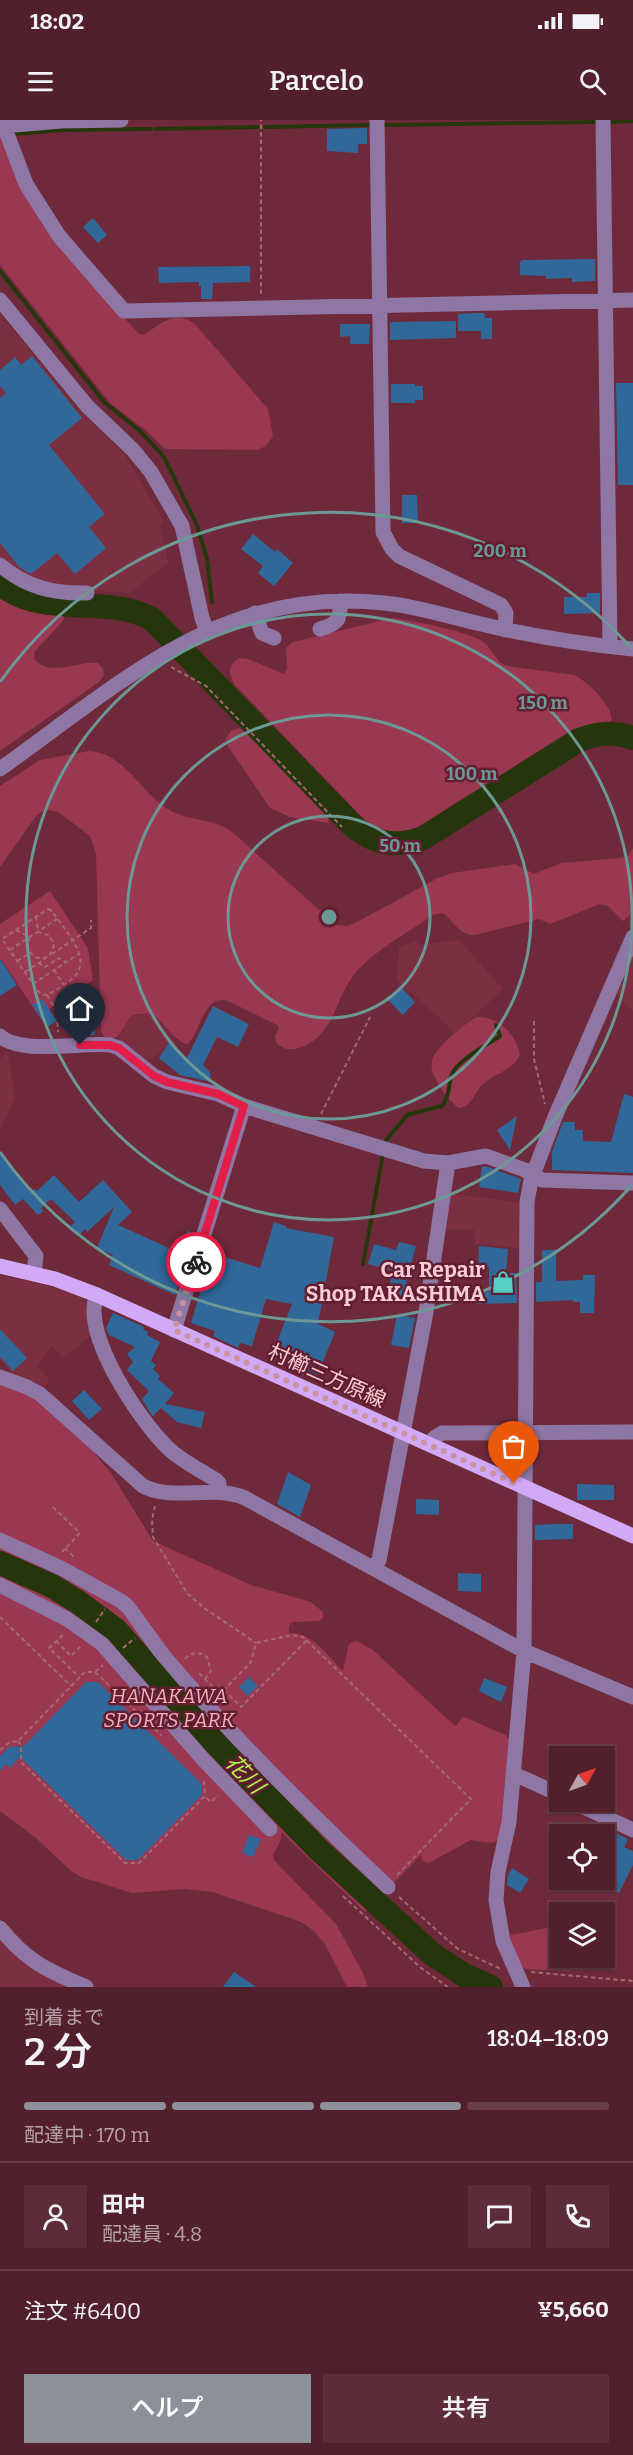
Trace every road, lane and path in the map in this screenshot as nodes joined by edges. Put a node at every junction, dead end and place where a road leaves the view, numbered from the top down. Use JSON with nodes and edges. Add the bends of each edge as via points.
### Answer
{"nodes":[{"id":1,"x":122,"y":120,"type":"edge"},
{"id":2,"x":261,"y":120,"type":"edge"},
{"id":3,"x":377,"y":120,"type":"edge"},
{"id":4,"x":603,"y":120,"type":"edge"},
{"id":5,"x":2,"y":125,"type":"edge"},
{"id":6,"x":0,"y":300,"type":"edge"},
{"id":7,"x":606,"y":300,"type":"junction"},
{"id":8,"x":633,"y":300,"type":"edge"},
{"id":9,"x":379,"y":304,"type":"junction"},
{"id":10,"x":261,"y":307,"type":"junction"},
{"id":11,"x":0,"y":565,"type":"edge"},
{"id":12,"x":87,"y":593,"type":"dead end"},
{"id":13,"x":340,"y":601,"type":"junction"},
{"id":14,"x":255,"y":614,"type":"junction"},
{"id":15,"x":320,"y":629,"type":"dead end"},
{"id":16,"x":505,"y":630,"type":"junction"},
{"id":17,"x":207,"y":631,"type":"junction"},
{"id":18,"x":274,"y":638,"type":"dead end"},
{"id":19,"x":610,"y":646,"type":"junction"},
{"id":20,"x":633,"y":649,"type":"edge"},
{"id":21,"x":165,"y":653,"type":"junction"},
{"id":22,"x":0,"y":769,"type":"edge"},
{"id":23,"x":342,"y":827,"type":"dead end"},
{"id":24,"x":36,"y":916,"type":"junction"},
{"id":25,"x":57,"y":919,"type":"junction"},
{"id":26,"x":91,"y":920,"type":"dead end"},
{"id":27,"x":16,"y":930,"type":"junction"},
{"id":28,"x":38,"y":932,"type":"junction"},
{"id":29,"x":633,"y":937,"type":"edge"},
{"id":30,"x":29,"y":938,"type":"junction"},
{"id":31,"x":72,"y":941,"type":"junction"},
{"id":32,"x":10,"y":950,"type":"junction"},
{"id":33,"x":30,"y":953,"type":"junction"},
{"id":34,"x":80,"y":953,"type":"junction"},
{"id":35,"x":48,"y":957,"type":"junction"},
{"id":36,"x":17,"y":962,"type":"junction"},
{"id":37,"x":66,"y":962,"type":"junction"},
{"id":38,"x":38,"y":963,"type":"junction"},
{"id":39,"x":54,"y":970,"type":"junction"},
{"id":40,"x":25,"y":972,"type":"junction"},
{"id":41,"x":33,"y":984,"type":"junction"},
{"id":42,"x":64,"y":985,"type":"junction"},
{"id":43,"x":47,"y":995,"type":"junction"},
{"id":44,"x":370,"y":1017,"type":"dead end"},
{"id":45,"x":534,"y":1021,"type":"dead end"},
{"id":46,"x":0,"y":1037,"type":"edge"},
{"id":47,"x":59,"y":1046,"type":"junction"},
{"id":48,"x":244,"y":1106,"type":"junction"},
{"id":49,"x":556,"y":1114,"type":"junction"},
{"id":50,"x":315,"y":1128,"type":"junction"},
{"id":51,"x":448,"y":1163,"type":"junction"},
{"id":52,"x":534,"y":1175,"type":"junction"},
{"id":53,"x":633,"y":1183,"type":"edge"},
{"id":54,"x":0,"y":1209,"type":"edge"},
{"id":55,"x":0,"y":1266,"type":"edge"},
{"id":56,"x":34,"y":1274,"type":"junction"},
{"id":57,"x":97,"y":1295,"type":"junction"},
{"id":58,"x":174,"y":1330,"type":"junction"},
{"id":59,"x":0,"y":1377,"type":"edge"},
{"id":60,"x":525,"y":1431,"type":"junction"},
{"id":61,"x":402,"y":1432,"type":"junction"},
{"id":62,"x":633,"y":1432,"type":"edge"},
{"id":63,"x":431,"y":1445,"type":"junction"},
{"id":64,"x":524,"y":1487,"type":"junction"},
{"id":65,"x":219,"y":1491,"type":"junction"},
{"id":66,"x":159,"y":1492,"type":"junction"},
{"id":67,"x":53,"y":1507,"type":"dead end"},
{"id":68,"x":633,"y":1536,"type":"edge"},
{"id":69,"x":0,"y":1540,"type":"edge"},
{"id":70,"x":52,"y":1564,"type":"junction"},
{"id":71,"x":374,"y":1568,"type":"junction"},
{"id":72,"x":0,"y":1585,"type":"edge"},
{"id":73,"x":108,"y":1604,"type":"dead end"},
{"id":74,"x":0,"y":1617,"type":"edge"},
{"id":75,"x":92,"y":1629,"type":"dead end"},
{"id":76,"x":68,"y":1633,"type":"dead end"},
{"id":77,"x":140,"y":1634,"type":"dead end"},
{"id":78,"x":307,"y":1640,"type":"junction"},
{"id":79,"x":56,"y":1641,"type":"junction"},
{"id":80,"x":256,"y":1643,"type":"junction"},
{"id":81,"x":90,"y":1649,"type":"dead end"},
{"id":82,"x":524,"y":1651,"type":"junction"},
{"id":83,"x":117,"y":1653,"type":"dead end"},
{"id":84,"x":185,"y":1659,"type":"dead end"},
{"id":85,"x":103,"y":1664,"type":"dead end"},
{"id":86,"x":95,"y":1672,"type":"junction"},
{"id":87,"x":80,"y":1678,"type":"junction"},
{"id":88,"x":205,"y":1679,"type":"dead end"},
{"id":89,"x":71,"y":1686,"type":"junction"},
{"id":90,"x":224,"y":1690,"type":"junction"},
{"id":91,"x":633,"y":1697,"type":"edge"},
{"id":92,"x":208,"y":1705,"type":"junction"},
{"id":93,"x":162,"y":1736,"type":"dead end"},
{"id":94,"x":18,"y":1742,"type":"junction"},
{"id":95,"x":0,"y":1750,"type":"edge"},
{"id":96,"x":254,"y":1762,"type":"dead end"},
{"id":97,"x":204,"y":1776,"type":"dead end"},
{"id":98,"x":513,"y":1776,"type":"junction"},
{"id":99,"x":232,"y":1783,"type":"dead end"},
{"id":100,"x":549,"y":1790,"type":"edge"},
{"id":101,"x":205,"y":1796,"type":"junction"},
{"id":102,"x":211,"y":1802,"type":"dead end"},
{"id":103,"x":594,"y":1812,"type":"edge"},
{"id":104,"x":270,"y":1829,"type":"dead end"},
{"id":105,"x":633,"y":1830,"type":"edge"},
{"id":106,"x":387,"y":1886,"type":"junction"},
{"id":107,"x":343,"y":1896,"type":"dead end"},
{"id":108,"x":0,"y":1928,"type":"edge"},
{"id":109,"x":517,"y":1976,"type":"edge"},
{"id":110,"x":633,"y":1981,"type":"edge"},
{"id":111,"x":86,"y":1987,"type":"edge"},
{"id":112,"x":448,"y":1987,"type":"edge"}],
"edges":[{"from":1,"to":5,"type":"street"},
{"from":2,"to":10,"type":"path"},
{"from":3,"to":9,"type":"street"},
{"from":4,"to":7,"type":"street"},
{"from":5,"to":10,"type":"street","via":[[26,184],[59,236],[124,311]]},
{"from":6,"to":17,"type":"street","via":[[92,412],[151,472],[182,526]]},
{"from":7,"to":8,"type":"street"},
{"from":7,"to":9,"type":"street"},
{"from":7,"to":19,"type":"street"},
{"from":9,"to":10,"type":"street"},
{"from":9,"to":16,"type":"street","via":[[382,532],[399,556],[501,605],[506,613]]},
{"from":11,"to":12,"type":"street","via":[[41,589]]},
{"from":13,"to":14,"type":"street"},
{"from":13,"to":15,"type":"street","via":[[339,620]]},
{"from":13,"to":16,"type":"street","via":[[404,605]]},
{"from":14,"to":17,"type":"street"},
{"from":14,"to":18,"type":"street","via":[[262,633]]},
{"from":16,"to":19,"type":"street"},
{"from":17,"to":21,"type":"street"},
{"from":19,"to":20,"type":"street"},
{"from":21,"to":22,"type":"street"},
{"from":21,"to":23,"type":"path","via":[[174,669],[209,689]]},
{"from":24,"to":25,"type":"path","via":[[48,909]]},
{"from":24,"to":27,"type":"path"},
{"from":24,"to":28,"type":"path"},
{"from":25,"to":28,"type":"path"},
{"from":25,"to":31,"type":"path"},
{"from":26,"to":31,"type":"path","via":[[91,928]]},
{"from":27,"to":30,"type":"path"},
{"from":27,"to":32,"type":"path","via":[[2,939]]},
{"from":28,"to":30,"type":"path"},
{"from":28,"to":35,"type":"path","via":[[52,938],[54,948]]},
{"from":29,"to":49,"type":"street"},
{"from":30,"to":32,"type":"path"},
{"from":30,"to":33,"type":"path"},
{"from":31,"to":34,"type":"path"},
{"from":31,"to":35,"type":"path"},
{"from":32,"to":36,"type":"path"},
{"from":33,"to":35,"type":"path","via":[[38,958]]},
{"from":33,"to":36,"type":"path"},
{"from":34,"to":37,"type":"path"},
{"from":34,"to":42,"type":"path","via":[[81,970]]},
{"from":35,"to":38,"type":"path"},
{"from":36,"to":40,"type":"path"},
{"from":37,"to":38,"type":"path","via":[[62,958],[43,967]]},
{"from":37,"to":39,"type":"path"},
{"from":38,"to":40,"type":"path"},
{"from":39,"to":41,"type":"path"},
{"from":39,"to":42,"type":"path"},
{"from":40,"to":41,"type":"path"},
{"from":41,"to":43,"type":"path","via":[[39,993]]},
{"from":42,"to":43,"type":"path"},
{"from":43,"to":47,"type":"path","via":[[57,1012]]},
{"from":44,"to":50,"type":"path"},
{"from":45,"to":49,"type":"path","via":[[536,1071],[547,1108]]},
{"from":46,"to":47,"type":"street","via":[[15,1044]]},
{"from":47,"to":48,"type":"street","via":[[110,1045],[167,1082],[218,1094]]},
{"from":48,"to":50,"type":"street"},
{"from":48,"to":58,"type":"street"},
{"from":49,"to":52,"type":"street"},
{"from":50,"to":51,"type":"street","via":[[424,1161]]},
{"from":51,"to":52,"type":"street","via":[[486,1156]]},
{"from":51,"to":61,"type":"street","via":[[426,1312]]},
{"from":52,"to":53,"type":"street","via":[[542,1180]]},
{"from":52,"to":60,"type":"street","via":[[526,1212]]},
{"from":54,"to":56,"type":"street","via":[[36,1256]]},
{"from":55,"to":56,"type":"main road","name":"村櫛三方原線"},
{"from":56,"to":57,"type":"main road","name":"村櫛三方原線"},
{"from":57,"to":58,"type":"main road","name":"村櫛三方原線"},
{"from":57,"to":65,"type":"street","via":[[92,1306],[105,1358],[115,1375],[160,1440],[178,1457],[216,1480]]},
{"from":58,"to":61,"type":"main road","name":"村櫛三方原線"},
{"from":59,"to":66,"type":"street","via":[[40,1394],[136,1480]]},
{"from":60,"to":62,"type":"street"},
{"from":60,"to":63,"type":"street","via":[[442,1433]]},
{"from":60,"to":64,"type":"street"},
{"from":61,"to":63,"type":"main road","name":"村櫛三方原線"},
{"from":61,"to":71,"type":"street"},
{"from":63,"to":64,"type":"main road","name":"村櫛三方原線"},
{"from":64,"to":68,"type":"main road","name":"村櫛三方原線"},
{"from":64,"to":82,"type":"street"},
{"from":65,"to":66,"type":"street"},
{"from":65,"to":71,"type":"street","via":[[245,1498]]},
{"from":66,"to":80,"type":"path","via":[[152,1520],[153,1537],[181,1584],[195,1601]]},
{"from":67,"to":70,"type":"path","via":[[80,1533]]},
{"from":69,"to":70,"type":"street"},
{"from":70,"to":92,"type":"street","via":[[128,1607]]},
{"from":71,"to":82,"type":"street"},
{"from":72,"to":104,"type":"street","via":[[42,1604],[102,1644]]},
{"from":73,"to":75,"type":"path"},
{"from":74,"to":89,"type":"path"},
{"from":76,"to":79,"type":"path"},
{"from":77,"to":83,"type":"path"},
{"from":78,"to":80,"type":"path","via":[[292,1635]]},
{"from":78,"to":90,"type":"path","via":[[241,1707]]},
{"from":78,"to":106,"type":"path","via":[[471,1799]]},
{"from":79,"to":81,"type":"path","via":[[71,1656],[84,1643]]},
{"from":79,"to":87,"type":"path","via":[[49,1648]]},
{"from":80,"to":90,"type":"path","via":[[251,1662]]},
{"from":82,"to":91,"type":"street"},
{"from":82,"to":98,"type":"street"},
{"from":84,"to":88,"type":"path","via":[[198,1653],[207,1657],[211,1671]]},
{"from":85,"to":86,"type":"path"},
{"from":86,"to":87,"type":"path","via":[[86,1672]]},
{"from":86,"to":93,"type":"path"},
{"from":87,"to":89,"type":"path"},
{"from":89,"to":94,"type":"path"},
{"from":90,"to":92,"type":"path"},
{"from":92,"to":106,"type":"street"},
{"from":94,"to":95,"type":"path","via":[[10,1742]]},
{"from":94,"to":101,"type":"path","via":[[21,1762],[125,1863],[139,1863]]},
{"from":96,"to":99,"type":"path"},
{"from":97,"to":101,"type":"path"},
{"from":98,"to":100,"type":"street"},
{"from":98,"to":109,"type":"street","via":[[496,1900],[500,1928]]},
{"from":101,"to":102,"type":"path"},
{"from":103,"to":105,"type":"street"},
{"from":106,"to":109,"type":"path","via":[[458,1949]]},
{"from":107,"to":112,"type":"path","via":[[421,1968]]},
{"from":108,"to":111,"type":"street","via":[[35,1963]]},
{"from":109,"to":110,"type":"path","via":[[522,1971]]}]}
